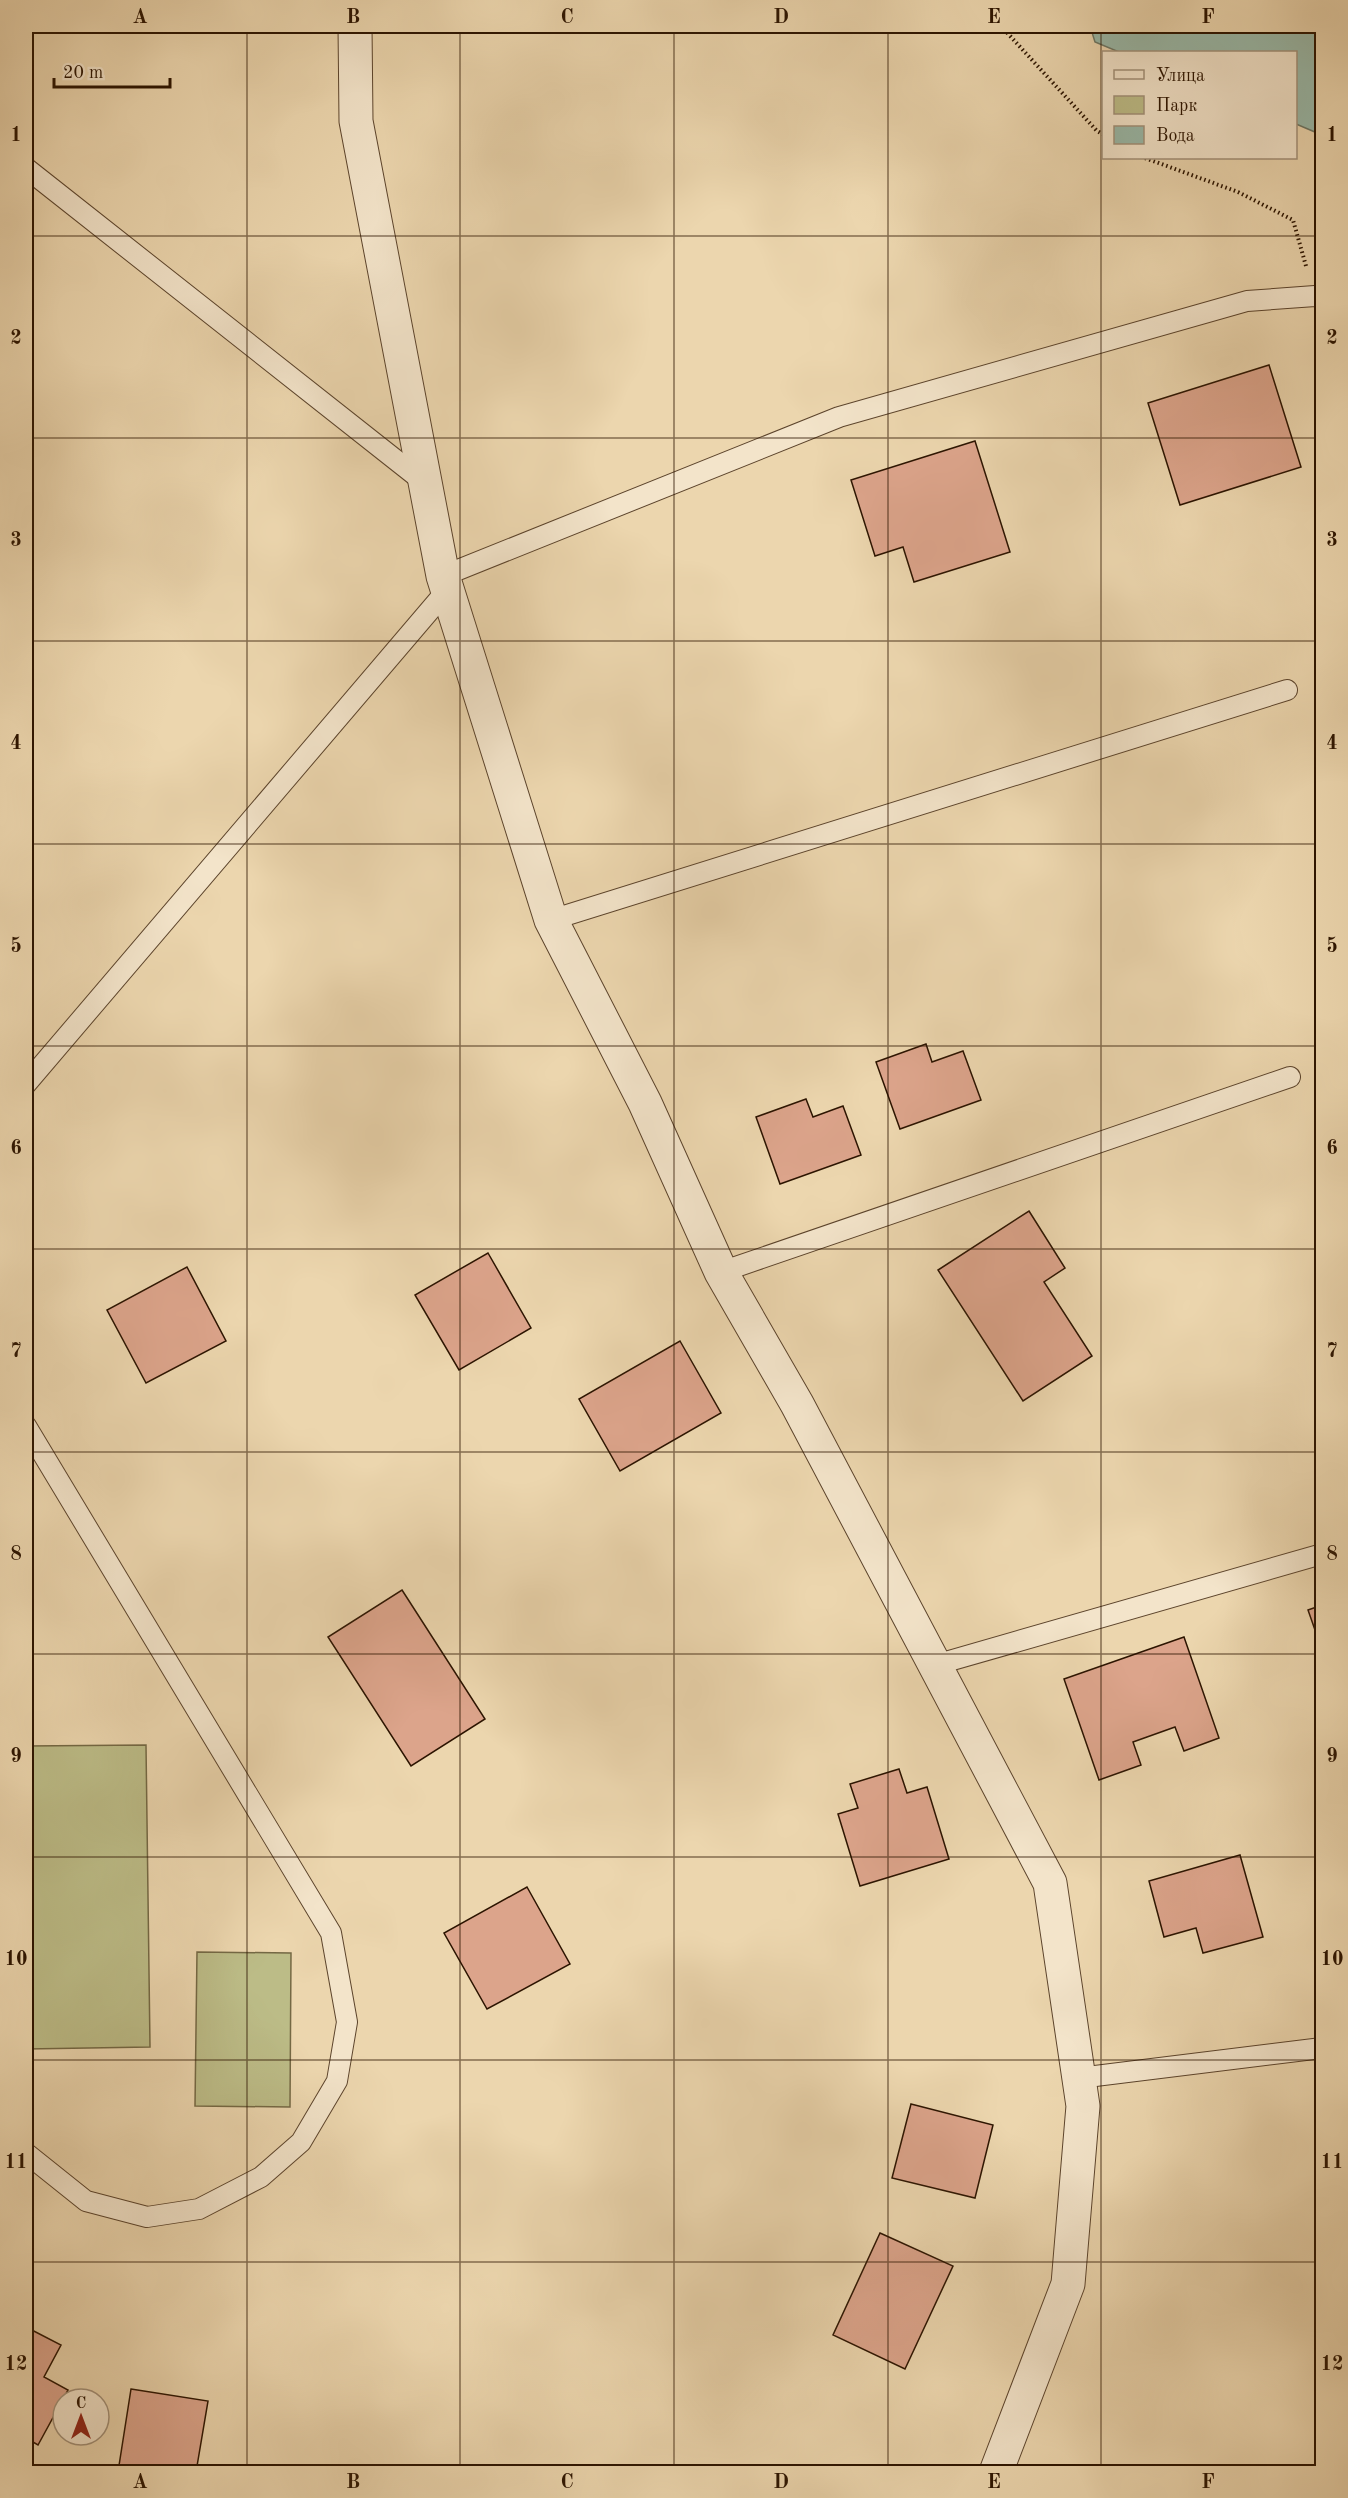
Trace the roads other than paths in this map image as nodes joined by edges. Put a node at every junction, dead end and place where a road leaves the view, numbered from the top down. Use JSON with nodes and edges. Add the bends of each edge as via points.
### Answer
{"nodes":[{"id":1,"x":355,"y":26,"type":"edge"},
{"id":2,"x":26,"y":168,"type":"edge"},
{"id":3,"x":1319,"y":297,"type":"edge"},
{"id":4,"x":427,"y":485,"type":"junction"},
{"id":5,"x":446,"y":583,"type":"junction"},
{"id":6,"x":1287,"y":690,"type":"dead end"},
{"id":7,"x":551,"y":920,"type":"junction"},
{"id":8,"x":1290,"y":1077,"type":"dead end"},
{"id":9,"x":26,"y":1084,"type":"edge"},
{"id":10,"x":721,"y":1272,"type":"junction"},
{"id":11,"x":26,"y":1426,"type":"edge"},
{"id":12,"x":1323,"y":1554,"type":"edge"},
{"id":13,"x":935,"y":1665,"type":"junction"},
{"id":14,"x":1323,"y":2048,"type":"edge"},
{"id":15,"x":1079,"y":2078,"type":"junction"},
{"id":16,"x":26,"y":2153,"type":"edge"},
{"id":17,"x":996,"y":2472,"type":"edge"}],
"edges":[{"from":1,"to":4,"type":"street","via":[[356,121]]},
{"from":2,"to":4,"type":"lane"},
{"from":3,"to":5,"type":"lane","via":[[1247,301],[839,417]]},
{"from":4,"to":5,"type":"street"},
{"from":5,"to":7,"type":"street"},
{"from":5,"to":9,"type":"lane"},
{"from":6,"to":7,"type":"lane"},
{"from":7,"to":10,"type":"street","via":[[645,1103]]},
{"from":8,"to":10,"type":"lane"},
{"from":10,"to":13,"type":"street","via":[[797,1404]]},
{"from":11,"to":16,"type":"lane","via":[[331,1933],[347,2022],[337,2081],[301,2142],[261,2177],[199,2209],[147,2217],[86,2201]]},
{"from":12,"to":13,"type":"lane"},
{"from":13,"to":15,"type":"street","via":[[1050,1883]]},
{"from":14,"to":15,"type":"lane"},
{"from":15,"to":17,"type":"street","via":[[1083,2106],[1068,2283]]}]}
